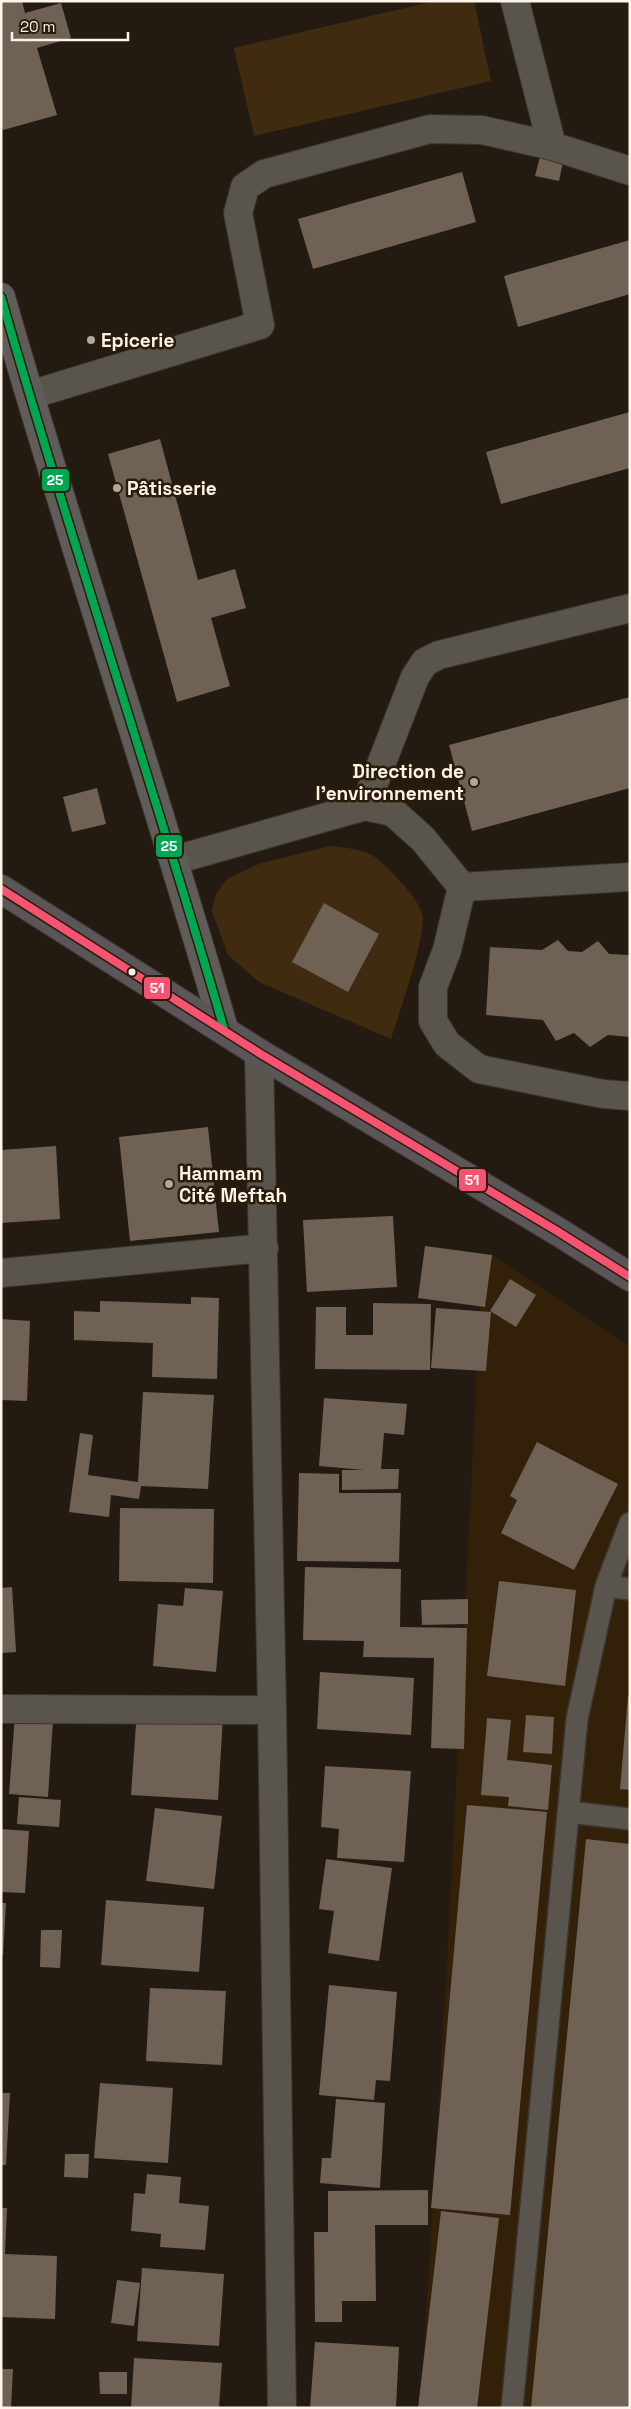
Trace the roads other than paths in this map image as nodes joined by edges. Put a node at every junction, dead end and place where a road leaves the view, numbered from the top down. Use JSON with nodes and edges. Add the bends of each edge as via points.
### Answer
{"nodes":[{"id":1,"x":515,"y":1,"type":"edge"},
{"id":2,"x":552,"y":146,"type":"junction"},
{"id":3,"x":630,"y":171,"type":"edge"},
{"id":4,"x":1,"y":297,"type":"edge"},
{"id":5,"x":7,"y":336,"type":"edge"},
{"id":6,"x":30,"y":395,"type":"junction"},
{"id":7,"x":630,"y":608,"type":"edge"},
{"id":8,"x":365,"y":806,"type":"junction"},
{"id":9,"x":175,"y":860,"type":"junction"},
{"id":10,"x":630,"y":877,"type":"edge"},
{"id":11,"x":462,"y":887,"type":"junction"},
{"id":12,"x":1,"y":889,"type":"edge"},
{"id":13,"x":224,"y":1029,"type":"junction"},
{"id":14,"x":259,"y":1053,"type":"junction"},
{"id":15,"x":630,"y":1096,"type":"edge"},
{"id":16,"x":264,"y":1248,"type":"junction"},
{"id":17,"x":1,"y":1273,"type":"edge"},
{"id":18,"x":630,"y":1277,"type":"edge"},
{"id":19,"x":630,"y":1523,"type":"edge"},
{"id":20,"x":606,"y":1586,"type":"junction"},
{"id":21,"x":630,"y":1589,"type":"edge"},
{"id":22,"x":1,"y":1709,"type":"edge"},
{"id":23,"x":272,"y":1710,"type":"junction"},
{"id":24,"x":569,"y":1812,"type":"junction"},
{"id":25,"x":630,"y":1819,"type":"edge"},
{"id":26,"x":282,"y":2408,"type":"edge"},
{"id":27,"x":512,"y":2408,"type":"edge"}],
"edges":[{"from":1,"to":2,"type":"street"},
{"from":2,"to":3,"type":"street"},
{"from":2,"to":6,"type":"street","via":[[482,130],[430,129],[264,174],[245,187],[238,212],[260,325]]},
{"from":4,"to":5,"type":"main road"},
{"from":5,"to":6,"type":"main road"},
{"from":6,"to":9,"type":"main road"},
{"from":7,"to":8,"type":"street","via":[[439,655],[424,662],[415,676]]},
{"from":8,"to":9,"type":"street"},
{"from":8,"to":11,"type":"street","via":[[393,812],[423,839]]},
{"from":9,"to":13,"type":"main road"},
{"from":10,"to":11,"type":"street"},
{"from":11,"to":15,"type":"street","via":[[447,950],[433,987],[433,1021],[447,1044],[479,1069],[603,1094]]},
{"from":12,"to":13,"type":"main road"},
{"from":13,"to":14,"type":"main road"},
{"from":14,"to":16,"type":"street"},
{"from":14,"to":18,"type":"main road"},
{"from":16,"to":17,"type":"street"},
{"from":16,"to":23,"type":"street"},
{"from":19,"to":20,"type":"lane"},
{"from":20,"to":21,"type":"lane"},
{"from":20,"to":24,"type":"lane","via":[[577,1719]]},
{"from":22,"to":23,"type":"street"},
{"from":23,"to":26,"type":"street"},
{"from":24,"to":25,"type":"lane"},
{"from":24,"to":27,"type":"lane"}]}
